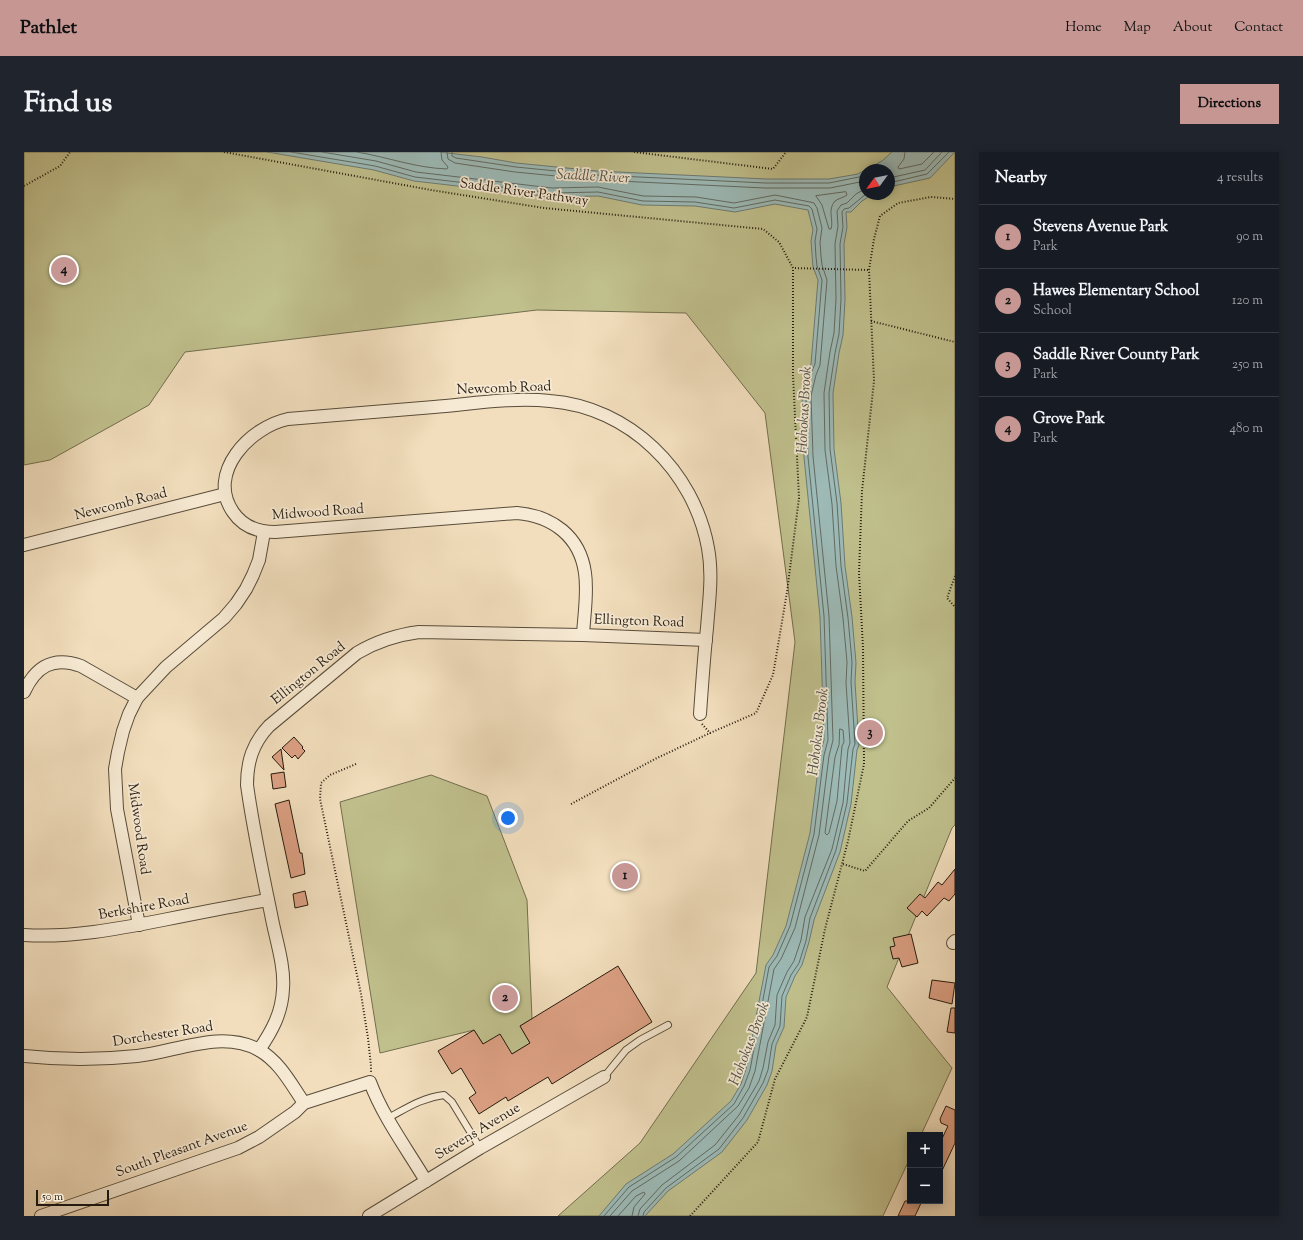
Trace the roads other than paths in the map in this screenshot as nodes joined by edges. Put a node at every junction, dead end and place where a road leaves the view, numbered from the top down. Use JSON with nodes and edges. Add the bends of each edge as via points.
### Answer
{"nodes":[{"id":1,"x":226,"y":494,"type":"junction"},
{"id":2,"x":264,"y":532,"type":"junction"},
{"id":3,"x":24,"y":545,"type":"edge"},
{"id":4,"x":583,"y":635,"type":"junction"},
{"id":5,"x":706,"y":640,"type":"junction"},
{"id":6,"x":24,"y":692,"type":"edge"},
{"id":7,"x":137,"y":698,"type":"junction"},
{"id":8,"x":700,"y":714,"type":"road end"},
{"id":9,"x":268,"y":900,"type":"junction"},
{"id":10,"x":139,"y":925,"type":"junction"},
{"id":11,"x":24,"y":935,"type":"edge"},
{"id":12,"x":668,"y":1025,"type":"dead end"},
{"id":13,"x":259,"y":1050,"type":"junction"},
{"id":14,"x":24,"y":1056,"type":"edge"},
{"id":15,"x":604,"y":1077,"type":"joint"},
{"id":16,"x":304,"y":1103,"type":"junction"},
{"id":17,"x":388,"y":1118,"type":"junction"},
{"id":18,"x":480,"y":1148,"type":"junction"},
{"id":19,"x":426,"y":1181,"type":"junction"},
{"id":20,"x":41,"y":1216,"type":"edge"},
{"id":21,"x":369,"y":1216,"type":"edge"}],
"edges":[{"from":1,"to":2,"type":"street","name":"Newcomb Road","via":[[230,508],[236,516],[249,526]]},
{"from":1,"to":3,"type":"street","name":"Newcomb Road"},
{"from":1,"to":5,"type":"street","name":"Newcomb Road","via":[[226,476],[239,450],[259,431],[284,420],[511,401],[549,401],[586,408],[623,424],[653,447],[668,462],[689,493],[704,531],[709,555],[711,584]]},
{"from":2,"to":4,"type":"street","name":"Midwood Road","via":[[517,513],[543,518],[571,539],[582,561],[586,583]]},
{"from":2,"to":7,"type":"street","name":"Midwood Road","via":[[259,560],[236,604],[224,618],[166,667]]},
{"from":4,"to":5,"type":"street","name":"Ellington Road"},
{"from":4,"to":9,"type":"street","name":"Ellington Road","via":[[419,632],[386,638],[357,653],[269,726],[254,746],[247,772],[247,785]]},
{"from":5,"to":8,"type":"street","name":"Newcomb Road"},
{"from":6,"to":7,"type":"street","via":[[29,680],[43,667],[52,663],[72,662]]},
{"from":7,"to":10,"type":"street","name":"Midwood Road","via":[[123,731],[115,769],[117,809]]},
{"from":9,"to":10,"type":"street","name":"Berkshire Road"},
{"from":9,"to":13,"type":"street","name":"Ellington Road","via":[[283,972],[283,988],[277,1019]]},
{"from":10,"to":11,"type":"street","name":"Berkshire Road","via":[[82,933]]},
{"from":12,"to":15,"type":"lane","via":[[626,1050]]},
{"from":13,"to":14,"type":"street","name":"Dorchester Road","via":[[246,1045],[219,1041],[139,1056],[108,1059],[76,1060]]},
{"from":13,"to":16,"type":"street","name":"Dorchester Road","via":[[282,1070]]},
{"from":15,"to":18,"type":"street","name":"Stevens Avenue"},
{"from":16,"to":17,"type":"street","name":"South Pleasant Avenue","via":[[370,1082]]},
{"from":16,"to":20,"type":"street","name":"South Pleasant Avenue","via":[[259,1137],[238,1148]]},
{"from":17,"to":18,"type":"lane","via":[[421,1100],[444,1095],[452,1102]]},
{"from":17,"to":19,"type":"street"},
{"from":18,"to":19,"type":"street","name":"Stevens Avenue"},
{"from":19,"to":21,"type":"street","name":"Stevens Avenue"}]}
